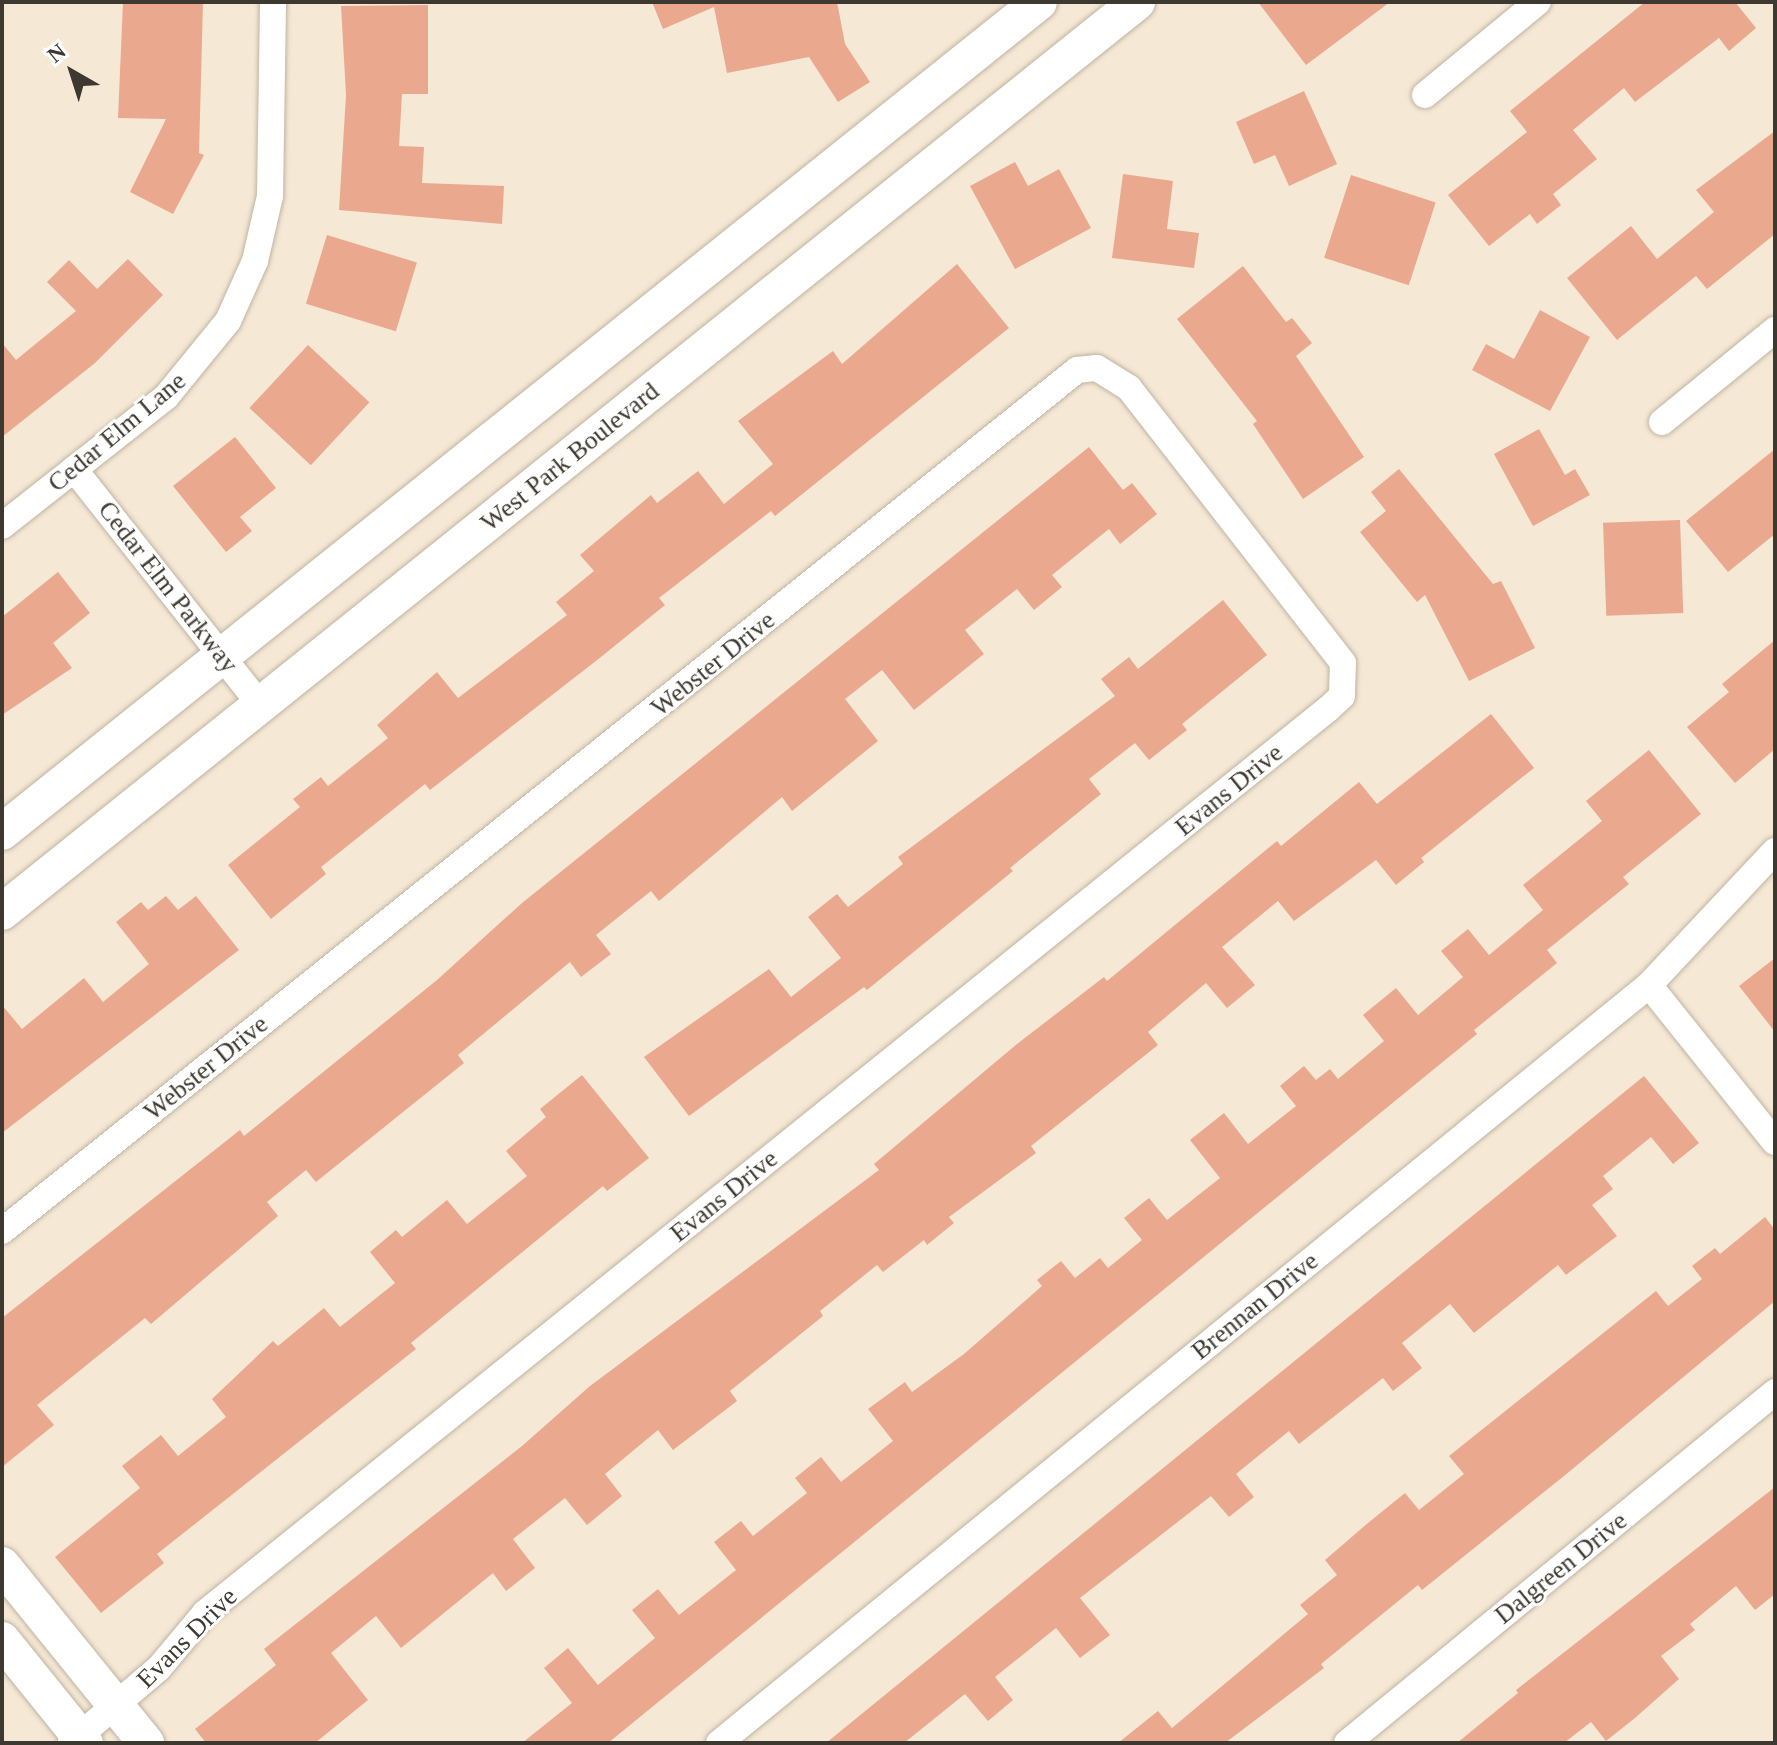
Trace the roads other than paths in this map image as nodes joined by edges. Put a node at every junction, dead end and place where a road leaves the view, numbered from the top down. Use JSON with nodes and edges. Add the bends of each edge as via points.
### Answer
{"nodes":[{"id":1,"x":273,"y":2,"type":"edge"},
{"id":2,"x":1039,"y":2,"type":"edge"},
{"id":3,"x":1137,"y":2,"type":"edge"},
{"id":4,"x":1538,"y":2,"type":"edge"},
{"id":5,"x":1425,"y":95,"type":"dead end"},
{"id":6,"x":1775,"y":330,"type":"edge"},
{"id":7,"x":1662,"y":422,"type":"dead end"},
{"id":8,"x":74,"y":469,"type":"junction"},
{"id":9,"x":2,"y":526,"type":"edge"},
{"id":10,"x":221,"y":656,"type":"junction"},
{"id":11,"x":1342,"y":696,"type":"joint"},
{"id":12,"x":261,"y":706,"type":"junction"},
{"id":13,"x":2,"y":832,"type":"edge"},
{"id":14,"x":1775,"y":851,"type":"edge"},
{"id":15,"x":2,"y":912,"type":"edge"},
{"id":16,"x":1649,"y":985,"type":"junction"},
{"id":17,"x":1775,"y":1142,"type":"edge"},
{"id":18,"x":2,"y":1231,"type":"edge"},
{"id":19,"x":1775,"y":1392,"type":"edge"},
{"id":20,"x":2,"y":1565,"type":"edge"},
{"id":21,"x":2,"y":1640,"type":"edge"},
{"id":22,"x":116,"y":1706,"type":"junction"},
{"id":23,"x":78,"y":1741,"type":"edge"},
{"id":24,"x":146,"y":1743,"type":"edge"},
{"id":25,"x":719,"y":1743,"type":"edge"},
{"id":26,"x":1347,"y":1743,"type":"edge"}],
"edges":[{"from":1,"to":8,"type":"street","name":"Cedar Elm Lane","via":[[270,196],[255,261],[228,321],[189,373]]},
{"from":2,"to":10,"type":"main road"},
{"from":3,"to":12,"type":"main road","name":"West Park Boulevard"},
{"from":4,"to":5,"type":"street"},
{"from":6,"to":7,"type":"street"},
{"from":8,"to":9,"type":"street","name":"Cedar Elm Lane"},
{"from":8,"to":10,"type":"street","name":"Cedar Elm Parkway"},
{"from":10,"to":12,"type":"street","name":"Cedar Elm Parkway"},
{"from":10,"to":13,"type":"main road"},
{"from":11,"to":18,"type":"street","name":"Webster Drive","via":[[1346,679],[1336,648],[1129,388],[1097,368],[1077,370]]},
{"from":11,"to":22,"type":"street","name":"Evans Drive","via":[[205,1613],[159,1668]]},
{"from":12,"to":15,"type":"main road","name":"West Park Boulevard"},
{"from":14,"to":16,"type":"street","name":"Brennan Drive"},
{"from":16,"to":17,"type":"street"},
{"from":16,"to":25,"type":"street","name":"Brennan Drive"},
{"from":19,"to":26,"type":"street","name":"Dalgreen Drive"},
{"from":20,"to":22,"type":"main road"},
{"from":21,"to":23,"type":"main road"},
{"from":22,"to":23,"type":"street","name":"Evans Drive"},
{"from":22,"to":24,"type":"main road"}]}
